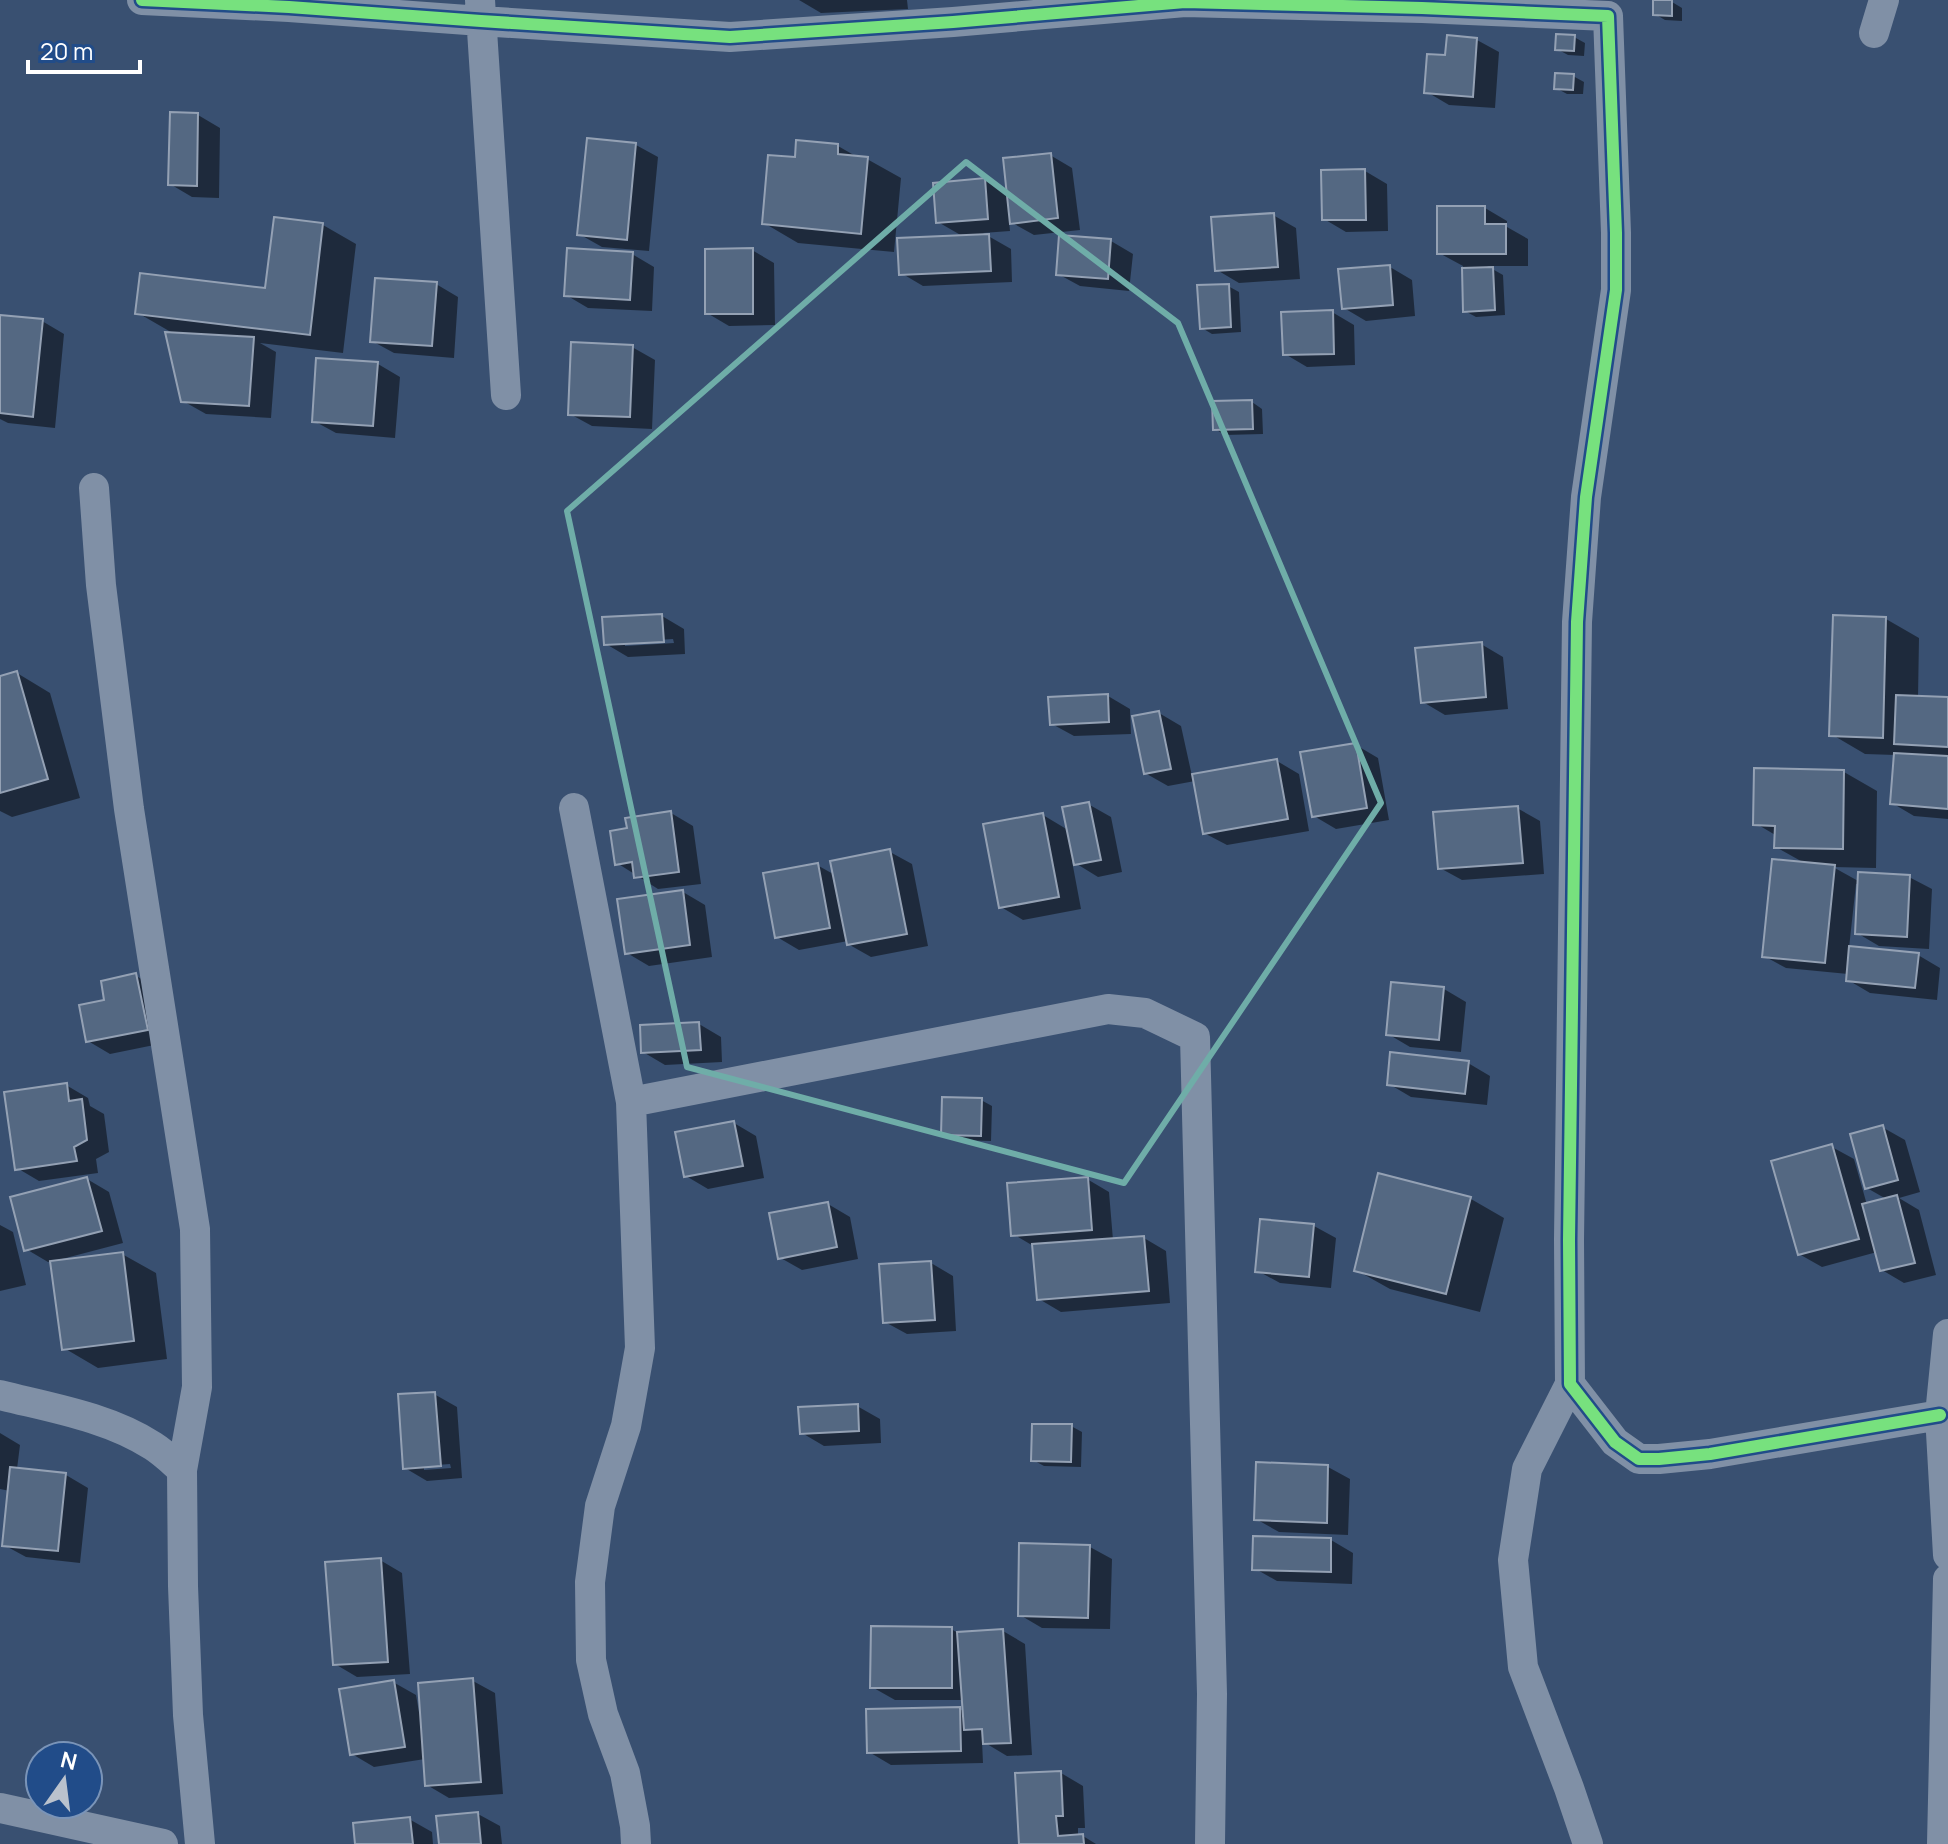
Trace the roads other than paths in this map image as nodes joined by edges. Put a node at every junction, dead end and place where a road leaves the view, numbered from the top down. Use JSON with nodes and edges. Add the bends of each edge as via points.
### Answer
{"nodes":[{"id":1,"x":142,"y":0,"type":"edge"},
{"id":2,"x":1884,"y":0,"type":"edge"},
{"id":3,"x":1185,"y":1,"type":"edge"},
{"id":4,"x":1423,"y":4,"type":"edge"},
{"id":5,"x":1609,"y":8,"type":"edge"},
{"id":6,"x":481,"y":11,"type":"edge"},
{"id":7,"x":1874,"y":33,"type":"dead end"},
{"id":8,"x":506,"y":395,"type":"dead end"},
{"id":9,"x":94,"y":488,"type":"dead end"},
{"id":10,"x":574,"y":808,"type":"dead end"},
{"id":11,"x":631,"y":1102,"type":"junction"},
{"id":12,"x":1948,"y":1334,"type":"edge"},
{"id":13,"x":1570,"y":1384,"type":"junction"},
{"id":14,"x":0,"y":1395,"type":"edge"},
{"id":15,"x":1940,"y":1415,"type":"junction"},
{"id":16,"x":182,"y":1470,"type":"junction"},
{"id":17,"x":1948,"y":1555,"type":"edge"},
{"id":18,"x":1948,"y":1579,"type":"edge"},
{"id":19,"x":0,"y":1808,"type":"edge"},
{"id":20,"x":163,"y":1844,"type":"edge"},
{"id":21,"x":200,"y":1844,"type":"edge"},
{"id":22,"x":636,"y":1844,"type":"edge"},
{"id":23,"x":1210,"y":1844,"type":"edge"},
{"id":24,"x":1588,"y":1844,"type":"edge"},
{"id":25,"x":1942,"y":1844,"type":"edge"}],
"edges":[{"from":1,"to":6,"type":"street"},
{"from":2,"to":7,"type":"street"},
{"from":3,"to":4,"type":"street"},
{"from":3,"to":6,"type":"street","via":[[730,37]]},
{"from":4,"to":5,"type":"street"},
{"from":5,"to":13,"type":"street","via":[[1616,290],[1586,497],[1577,622]]},
{"from":6,"to":8,"type":"street"},
{"from":9,"to":16,"type":"street","via":[[129,809],[195,1229],[197,1387]]},
{"from":10,"to":11,"type":"street"},
{"from":11,"to":22,"type":"street","via":[[640,1348],[626,1426],[600,1506],[590,1582],[591,1660],[603,1714],[625,1773]]},
{"from":11,"to":23,"type":"street","via":[[1108,1009],[1145,1013],[1195,1037],[1212,1694]]},
{"from":12,"to":15,"type":"street"},
{"from":13,"to":15,"type":"street","via":[[1615,1442],[1639,1459],[1710,1454]]},
{"from":13,"to":24,"type":"street","via":[[1527,1469],[1513,1560],[1523,1667]]},
{"from":14,"to":16,"type":"street","via":[[129,1432]]},
{"from":15,"to":17,"type":"street"},
{"from":16,"to":21,"type":"street","via":[[188,1715]]},
{"from":18,"to":25,"type":"street"},
{"from":19,"to":20,"type":"street"}]}
